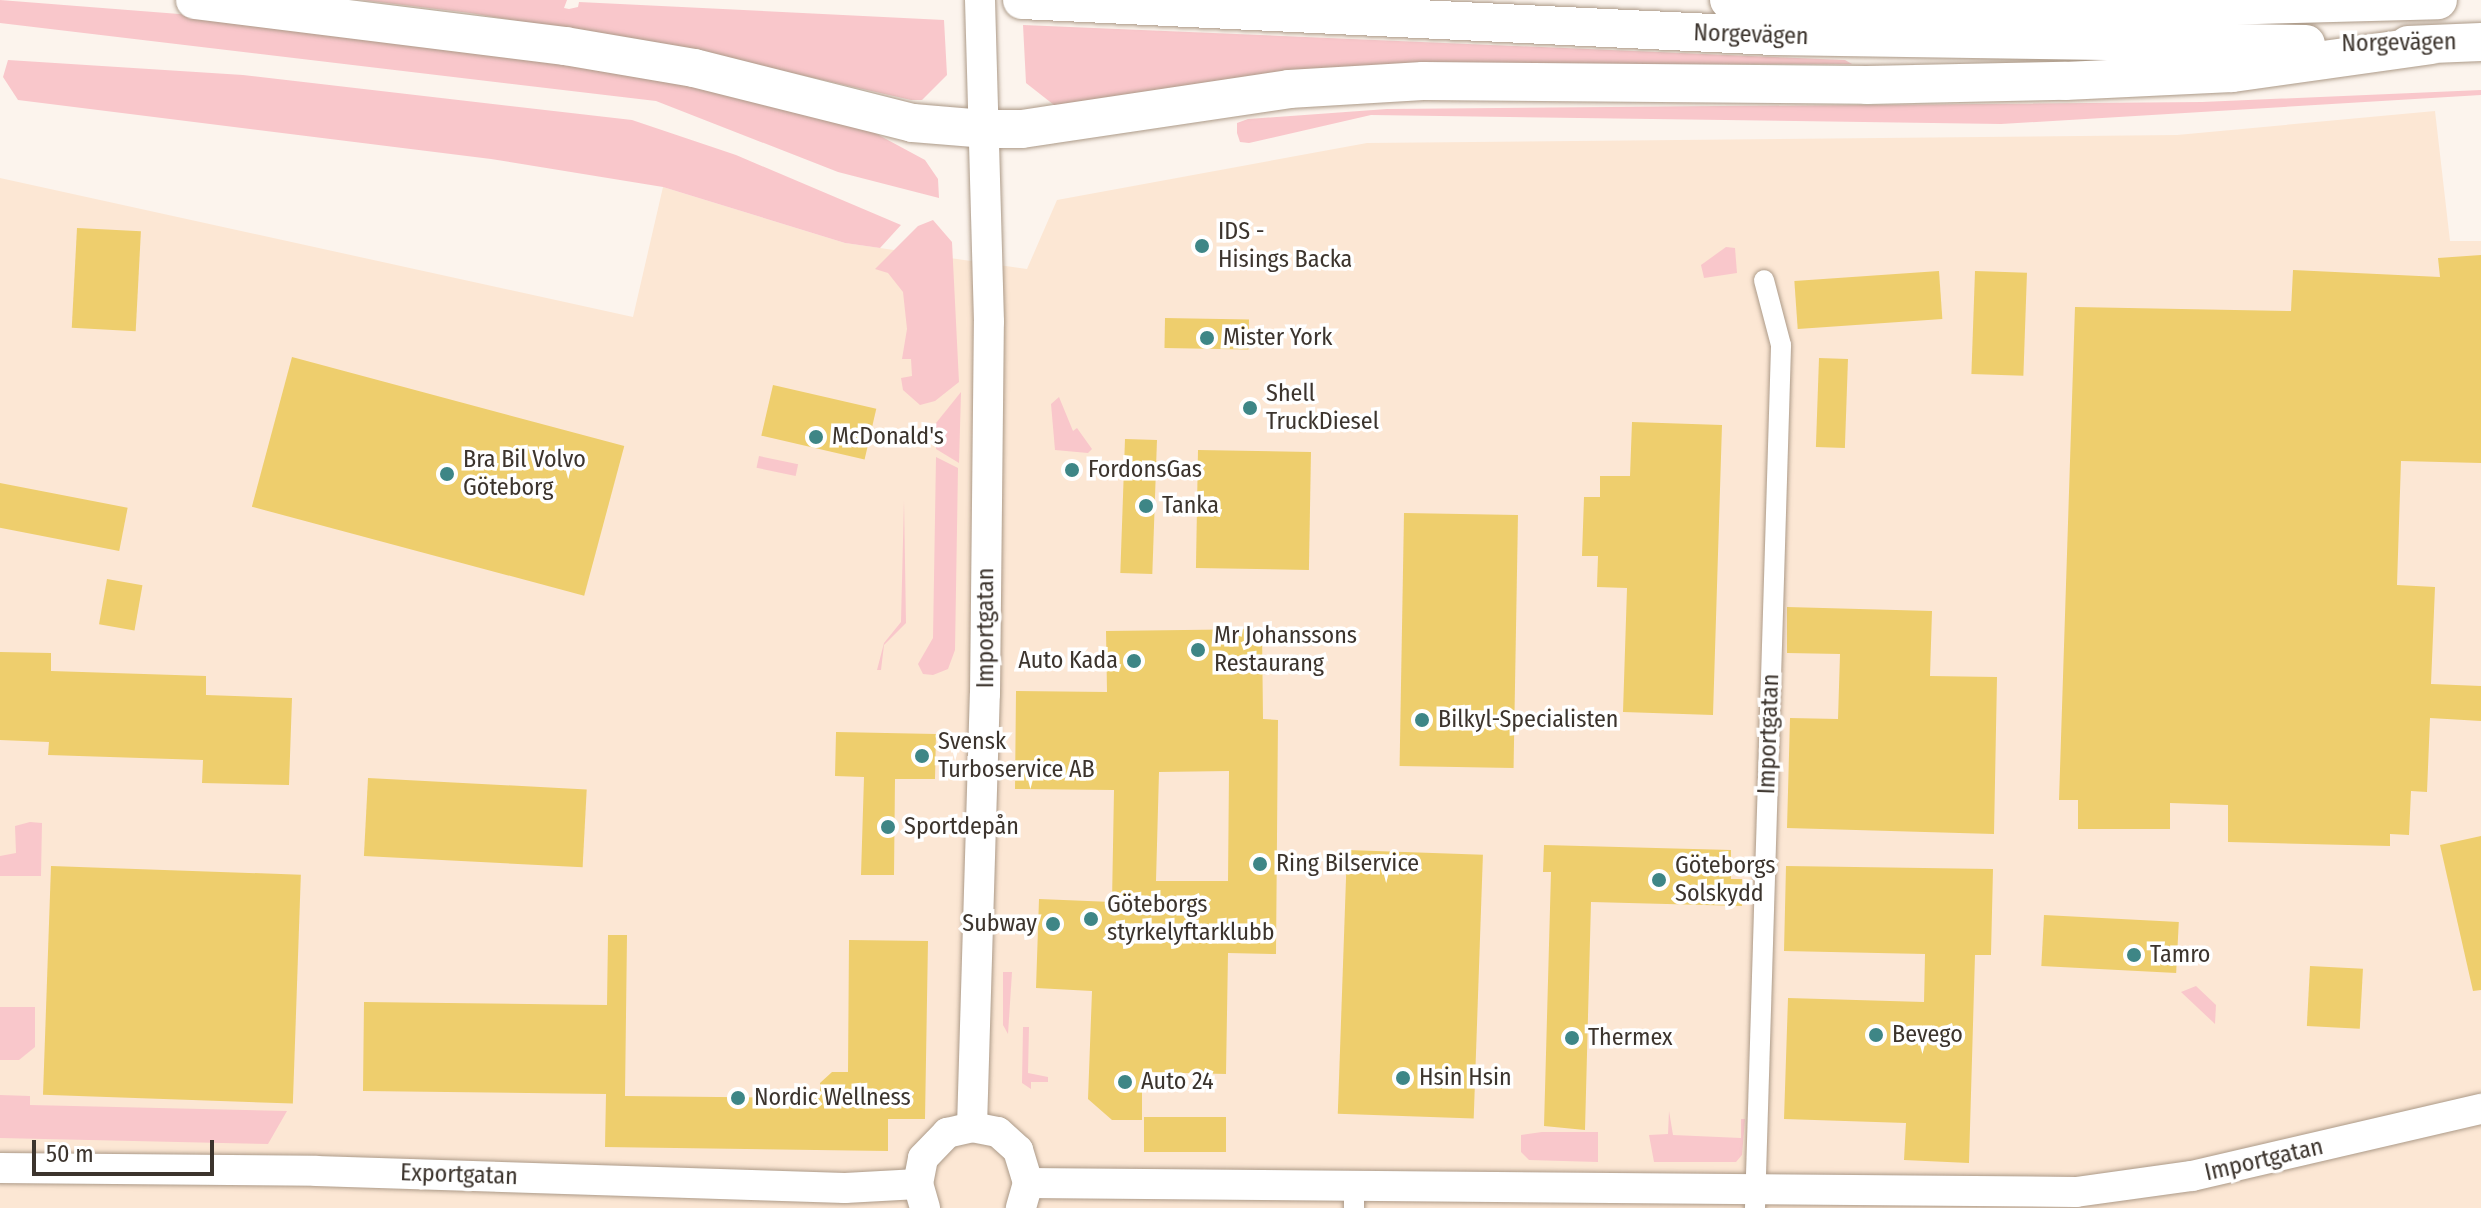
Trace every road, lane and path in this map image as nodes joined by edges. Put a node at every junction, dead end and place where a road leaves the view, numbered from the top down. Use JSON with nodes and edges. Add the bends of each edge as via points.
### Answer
{"nodes":[{"id":1,"x":195,"y":0,"type":"edge"},
{"id":2,"x":980,"y":0,"type":"edge"},
{"id":3,"x":1022,"y":0,"type":"edge"},
{"id":4,"x":1729,"y":0,"type":"edge"},
{"id":5,"x":2438,"y":0,"type":"edge"},
{"id":6,"x":2481,"y":42,"type":"edge"},
{"id":7,"x":2431,"y":45,"type":"junction"},
{"id":8,"x":984,"y":114,"type":"junction"},
{"id":9,"x":1764,"y":280,"type":"dead end"},
{"id":10,"x":2481,"y":1109,"type":"edge"},
{"id":11,"x":972,"y":1127,"type":"junction"},
{"id":12,"x":0,"y":1168,"type":"edge"},
{"id":13,"x":1025,"y":1195,"type":"edge"},
{"id":14,"x":921,"y":1196,"type":"edge"},
{"id":15,"x":1354,"y":1198,"type":"edge"},
{"id":16,"x":1756,"y":1200,"type":"edge"}],
"edges":[{"from":1,"to":8,"type":"highway","via":[[694,68],[913,123]]},
{"from":2,"to":8,"type":"street","name":"Importgatan"},
{"from":3,"to":7,"type":"highway","name":"Norgevägen","via":[[1774,36]]},
{"from":4,"to":5,"type":"highway","name":"Norgevägen","via":[[2176,7]]},
{"from":6,"to":7,"type":"highway","name":"Norgevägen"},
{"from":7,"to":8,"type":"highway","via":[[2232,73],[2065,81],[1423,81],[1289,89],[1022,129]]},
{"from":8,"to":11,"type":"street","name":"Importgatan","via":[[989,322],[985,694]]},
{"from":9,"to":16,"type":"street","name":"Importgatan","via":[[1781,345]]},
{"from":10,"to":16,"type":"street","name":"Importgatan","via":[[2113,1189]]},
{"from":11,"to":13,"type":"street","name":"Importgatan","via":[[998,1132],[1012,1143],[1026,1165]]},
{"from":11,"to":14,"type":"street","via":[[955,1129],[933,1143],[923,1158]]},
{"from":12,"to":14,"type":"street","name":"Exportgatan","via":[[316,1171],[845,1188]]},
{"from":13,"to":15,"type":"street","name":"Importgatan"},
{"from":15,"to":16,"type":"street","name":"Importgatan"}]}
